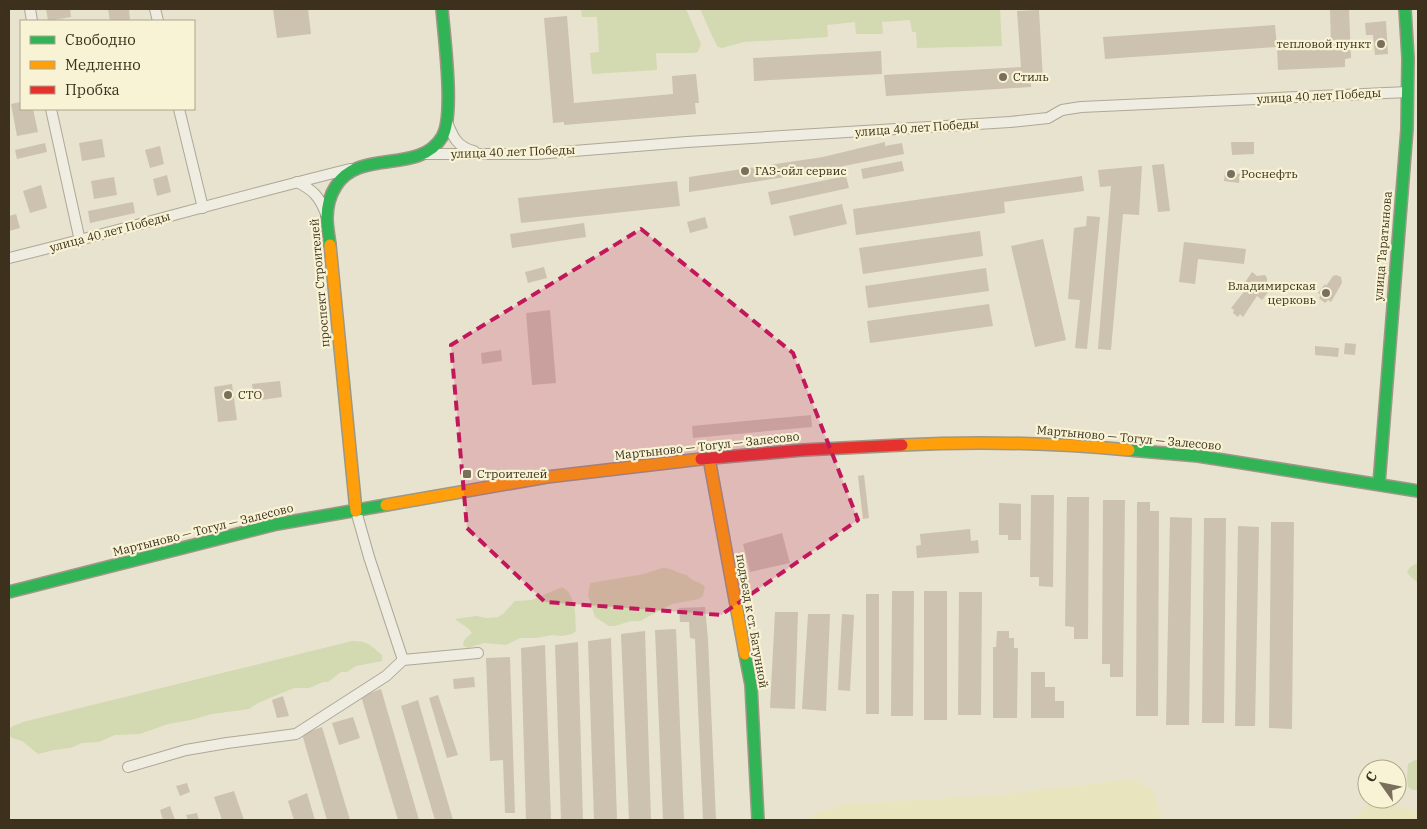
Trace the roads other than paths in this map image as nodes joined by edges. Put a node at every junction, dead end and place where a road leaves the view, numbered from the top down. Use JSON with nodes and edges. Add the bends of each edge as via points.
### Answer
{"nodes":[{"id":1,"x":442,"y":9,"type":"edge"},
{"id":2,"x":1405,"y":9,"type":"edge"},
{"id":3,"x":1408,"y":92,"type":"junction"},
{"id":4,"x":51,"y":110,"type":"edge"},
{"id":5,"x":179,"y":110,"type":"edge"},
{"id":6,"x":447,"y":122,"type":"junction"},
{"id":7,"x":424,"y":154,"type":"junction"},
{"id":8,"x":487,"y":154,"type":"junction"},
{"id":9,"x":356,"y":168,"type":"junction"},
{"id":10,"x":297,"y":182,"type":"junction"},
{"id":11,"x":203,"y":208,"type":"junction"},
{"id":12,"x":327,"y":217,"type":"junction"},
{"id":13,"x":80,"y":241,"type":"junction"},
{"id":14,"x":9,"y":258,"type":"edge"},
{"id":15,"x":709,"y":458,"type":"junction"},
{"id":16,"x":1379,"y":484,"type":"junction"},
{"id":17,"x":1418,"y":491,"type":"edge"},
{"id":18,"x":356,"y":511,"type":"junction"},
{"id":19,"x":9,"y":592,"type":"edge"},
{"id":20,"x":478,"y":653,"type":"dead end"},
{"id":21,"x":403,"y":660,"type":"junction"},
{"id":22,"x":128,"y":767,"type":"dead end"},
{"id":23,"x":758,"y":820,"type":"edge"}],
"edges":[{"from":1,"to":6,"type":"street"},
{"from":2,"to":3,"type":"street","name":"улица Таратынова"},
{"from":3,"to":8,"type":"street","name":"улица 40 лет Победы","via":[[1081,107],[1062,110],[1048,118],[1010,122],[536,154]]},
{"from":3,"to":16,"type":"street","name":"улица Таратынова"},
{"from":4,"to":13,"type":"street"},
{"from":5,"to":11,"type":"street"},
{"from":6,"to":7,"type":"street","via":[[442,138]]},
{"from":6,"to":8,"type":"street","via":[[460,146]]},
{"from":7,"to":8,"type":"street","name":"улица 40 лет Победы"},
{"from":7,"to":9,"type":"street","name":"проспект Строителей"},
{"from":9,"to":10,"type":"street","name":"улица 40 лет Победы"},
{"from":9,"to":12,"type":"street","name":"проспект Строителей","via":[[337,183]]},
{"from":10,"to":11,"type":"street","name":"улица 40 лет Победы"},
{"from":10,"to":12,"type":"street","via":[[319,196]]},
{"from":11,"to":13,"type":"street","name":"улица 40 лет Победы"},
{"from":12,"to":18,"type":"street","name":"проспект Строителей"},
{"from":13,"to":14,"type":"street","name":"улица 40 лет Победы"},
{"from":15,"to":16,"type":"street","name":"Мартыново — Тогул — Залесово","via":[[917,444],[1071,445],[1198,456]]},
{"from":15,"to":18,"type":"street","name":"Мартыново — Тогул — Залесово","via":[[547,477]]},
{"from":15,"to":23,"type":"street","name":"подъезд к ст. Батунной","via":[[750,685]]},
{"from":16,"to":17,"type":"street","name":"Мартыново — Тогул — Залесово"},
{"from":18,"to":19,"type":"street","name":"Мартыново — Тогул — Залесово","via":[[277,524]]},
{"from":18,"to":21,"type":"street"},
{"from":20,"to":21,"type":"street"},
{"from":21,"to":22,"type":"street","via":[[386,676],[296,734],[186,750]]}]}
